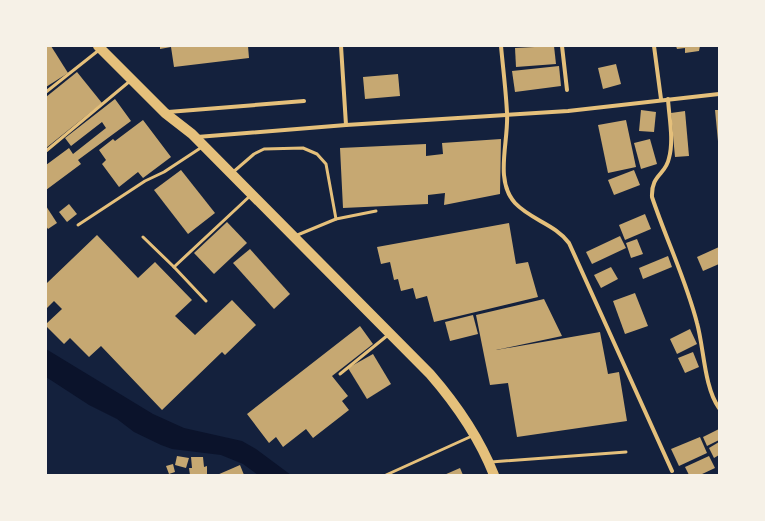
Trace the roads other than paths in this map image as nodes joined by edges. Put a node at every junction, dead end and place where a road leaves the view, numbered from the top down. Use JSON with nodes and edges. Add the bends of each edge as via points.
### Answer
{"nodes":[{"id":1,"x":341,"y":46,"type":"edge"},
{"id":2,"x":501,"y":46,"type":"edge"},
{"id":3,"x":562,"y":46,"type":"edge"},
{"id":4,"x":654,"y":46,"type":"edge"},
{"id":5,"x":99,"y":48,"type":"edge"},
{"id":6,"x":132,"y":80,"type":"junction"},
{"id":7,"x":567,"y":90,"type":"dead end"},
{"id":8,"x":46,"y":92,"type":"edge"},
{"id":9,"x":719,"y":94,"type":"edge"},
{"id":10,"x":661,"y":99,"type":"junction"},
{"id":11,"x":668,"y":99,"type":"junction"},
{"id":12,"x":304,"y":100,"type":"dead end"},
{"id":13,"x":166,"y":113,"type":"junction"},
{"id":14,"x":508,"y":115,"type":"junction"},
{"id":15,"x":346,"y":125,"type":"junction"},
{"id":16,"x":194,"y":137,"type":"junction"},
{"id":17,"x":204,"y":146,"type":"junction"},
{"id":18,"x":46,"y":151,"type":"edge"},
{"id":19,"x":231,"y":174,"type":"junction"},
{"id":20,"x":251,"y":194,"type":"junction"},
{"id":21,"x":376,"y":211,"type":"dead end"},
{"id":22,"x":336,"y":219,"type":"junction"},
{"id":23,"x":78,"y":225,"type":"dead end"},
{"id":24,"x":293,"y":236,"type":"junction"},
{"id":25,"x":143,"y":237,"type":"dead end"},
{"id":26,"x":174,"y":267,"type":"junction"},
{"id":27,"x":206,"y":301,"type":"dead end"},
{"id":28,"x":390,"y":333,"type":"junction"},
{"id":29,"x":340,"y":374,"type":"dead end"},
{"id":30,"x":717,"y":401,"type":"edge"},
{"id":31,"x":719,"y":408,"type":"edge"},
{"id":32,"x":475,"y":434,"type":"junction"},
{"id":33,"x":626,"y":452,"type":"dead end"},
{"id":34,"x":489,"y":462,"type":"junction"},
{"id":35,"x":672,"y":471,"type":"dead end"},
{"id":36,"x":386,"y":475,"type":"edge"},
{"id":37,"x":494,"y":475,"type":"edge"}],
"edges":[{"from":1,"to":15,"type":"street"},
{"from":2,"to":14,"type":"street"},
{"from":3,"to":7,"type":"street"},
{"from":4,"to":10,"type":"street"},
{"from":5,"to":6,"type":"highway"},
{"from":5,"to":8,"type":"lane"},
{"from":6,"to":13,"type":"highway"},
{"from":6,"to":18,"type":"lane"},
{"from":9,"to":11,"type":"street"},
{"from":10,"to":11,"type":"street"},
{"from":10,"to":14,"type":"street","via":[[568,111]]},
{"from":11,"to":30,"type":"street","via":[[669,160],[655,178],[652,196],[697,322],[708,380]]},
{"from":12,"to":13,"type":"street"},
{"from":13,"to":16,"type":"highway"},
{"from":14,"to":15,"type":"street"},
{"from":14,"to":35,"type":"street","via":[[504,173],[510,195],[515,203],[556,230],[569,243]]},
{"from":15,"to":16,"type":"street"},
{"from":16,"to":17,"type":"highway"},
{"from":17,"to":19,"type":"highway"},
{"from":17,"to":23,"type":"lane"},
{"from":19,"to":20,"type":"highway"},
{"from":19,"to":22,"type":"lane","via":[[254,154],[264,149],[303,148],[317,154],[326,164]]},
{"from":20,"to":24,"type":"highway"},
{"from":20,"to":26,"type":"lane"},
{"from":21,"to":22,"type":"lane"},
{"from":22,"to":24,"type":"lane"},
{"from":24,"to":28,"type":"highway"},
{"from":25,"to":26,"type":"lane"},
{"from":26,"to":27,"type":"lane"},
{"from":28,"to":29,"type":"lane"},
{"from":28,"to":32,"type":"highway","via":[[447,392]]},
{"from":30,"to":31,"type":"street"},
{"from":32,"to":34,"type":"highway"},
{"from":32,"to":36,"type":"lane"},
{"from":33,"to":34,"type":"lane"},
{"from":34,"to":37,"type":"highway"}]}
